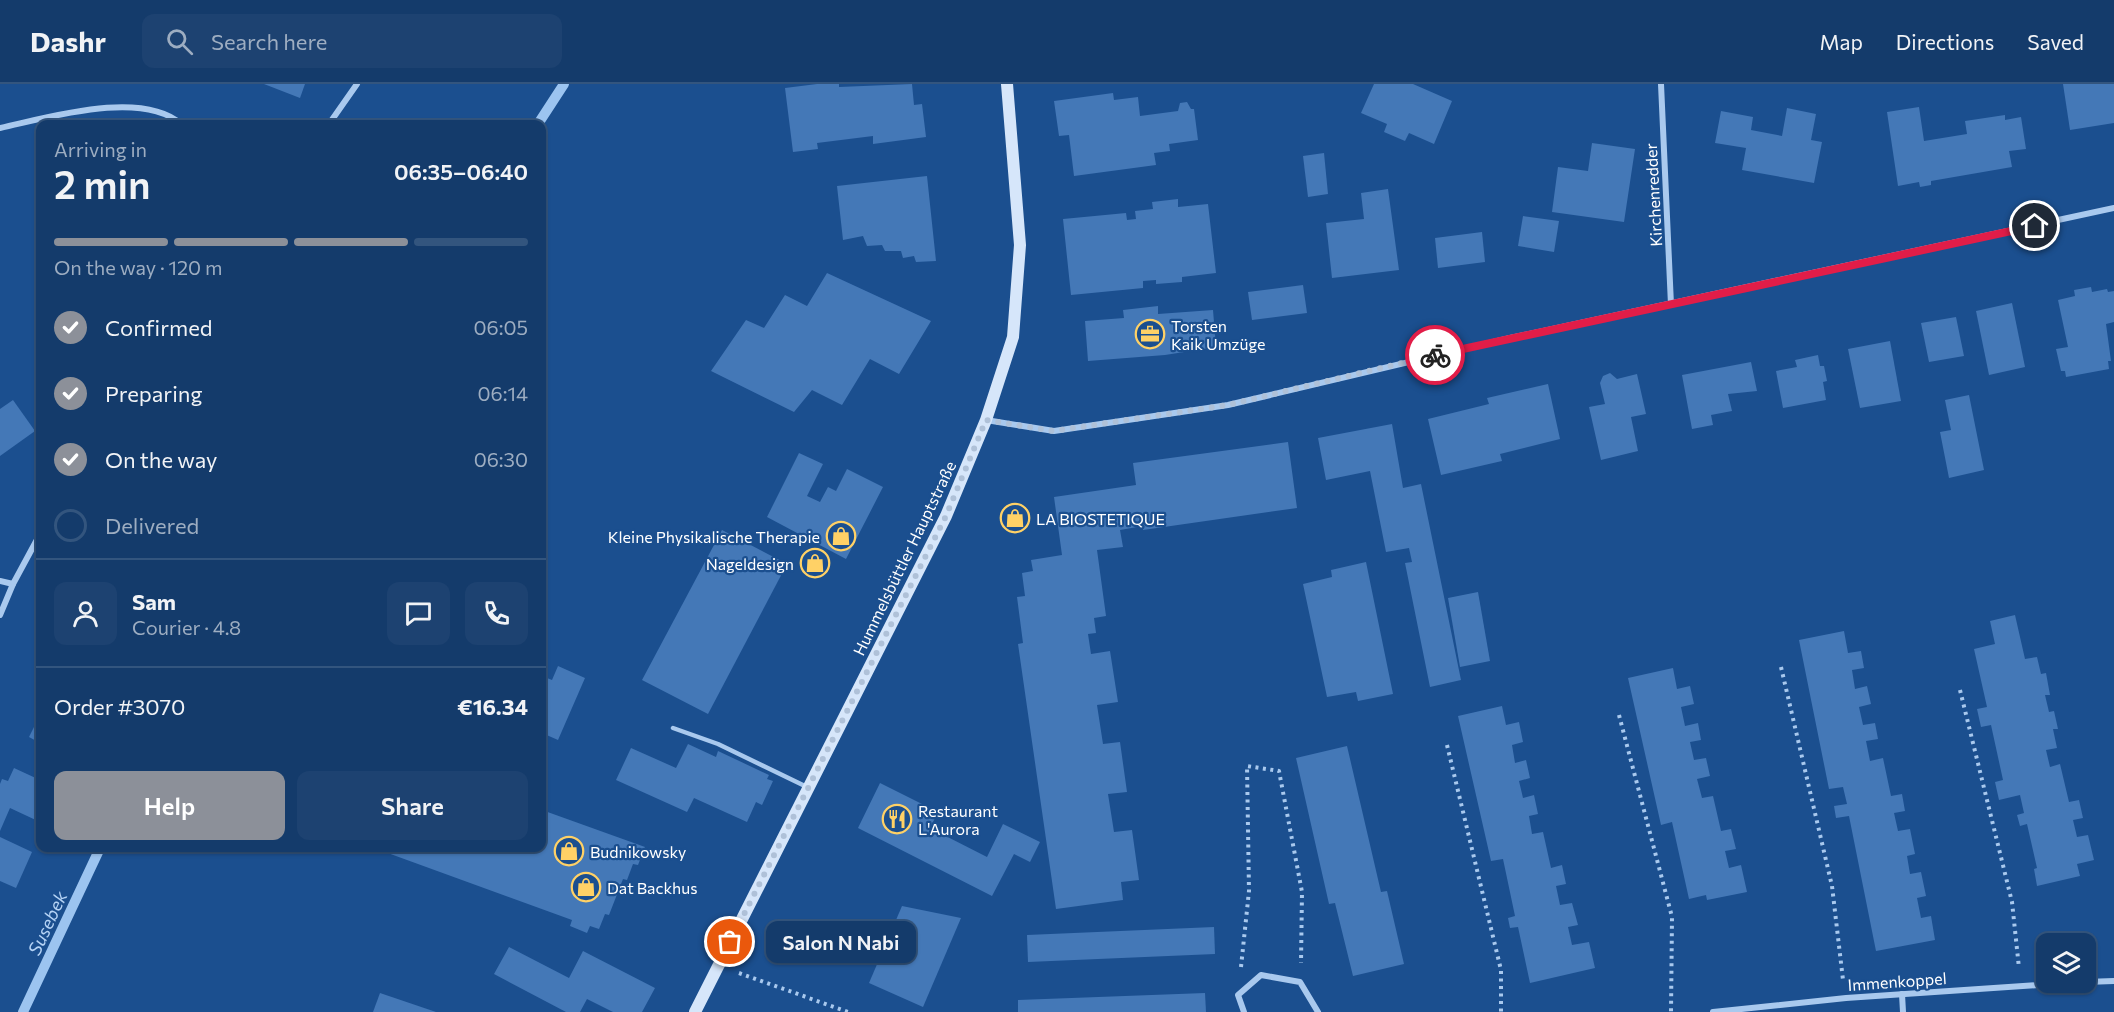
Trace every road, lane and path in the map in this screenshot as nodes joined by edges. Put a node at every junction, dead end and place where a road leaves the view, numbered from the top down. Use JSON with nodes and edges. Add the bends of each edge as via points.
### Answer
{"nodes":[{"id":1,"x":357,"y":84,"type":"edge"},
{"id":2,"x":1006,"y":84,"type":"edge"},
{"id":3,"x":1661,"y":84,"type":"edge"},
{"id":4,"x":39,"y":120,"type":"edge"},
{"id":5,"x":175,"y":120,"type":"edge"},
{"id":6,"x":332,"y":120,"type":"edge"},
{"id":7,"x":36,"y":121,"type":"edge"},
{"id":8,"x":0,"y":128,"type":"edge"},
{"id":9,"x":2114,"y":208,"type":"edge"},
{"id":10,"x":1671,"y":305,"type":"junction"},
{"id":11,"x":986,"y":420,"type":"junction"},
{"id":12,"x":36,"y":541,"type":"edge"},
{"id":13,"x":0,"y":581,"type":"edge"},
{"id":14,"x":13,"y":584,"type":"junction"},
{"id":15,"x":0,"y":615,"type":"edge"},
{"id":16,"x":1781,"y":667,"type":"dead end"},
{"id":17,"x":1960,"y":690,"type":"dead end"},
{"id":18,"x":1619,"y":715,"type":"dead end"},
{"id":19,"x":672,"y":728,"type":"dead end"},
{"id":20,"x":1447,"y":746,"type":"dead end"},
{"id":21,"x":809,"y":788,"type":"junction"},
{"id":22,"x":718,"y":966,"type":"junction"},
{"id":23,"x":2114,"y":981,"type":"edge"},
{"id":24,"x":1300,"y":982,"type":"junction"},
{"id":25,"x":2096,"y":982,"type":"edge"},
{"id":26,"x":2036,"y":986,"type":"edge"},
{"id":27,"x":2021,"y":987,"type":"junction"},
{"id":28,"x":1902,"y":994,"type":"junction"},
{"id":29,"x":1238,"y":995,"type":"junction"},
{"id":30,"x":1846,"y":998,"type":"junction"},
{"id":31,"x":695,"y":1012,"type":"edge"},
{"id":32,"x":848,"y":1012,"type":"edge"},
{"id":33,"x":1244,"y":1012,"type":"edge"},
{"id":34,"x":1318,"y":1012,"type":"edge"},
{"id":35,"x":1501,"y":1012,"type":"edge"},
{"id":36,"x":1671,"y":1012,"type":"edge"},
{"id":37,"x":1713,"y":1012,"type":"edge"},
{"id":38,"x":1903,"y":1012,"type":"edge"}],
"edges":[{"from":1,"to":6,"type":"street"},
{"from":2,"to":11,"type":"main road","name":"Hummelsbüttler Hauptstraße","via":[[1020,245],[1013,337]]},
{"from":3,"to":10,"type":"street","name":"Kirchenredder"},
{"from":4,"to":5,"type":"street","via":[[98,108],[139,108]]},
{"from":7,"to":8,"type":"street"},
{"from":9,"to":10,"type":"street"},
{"from":10,"to":11,"type":"street","via":[[1228,405],[1053,431]]},
{"from":11,"to":21,"type":"main road","name":"Hummelsbüttler Hauptstraße","via":[[946,516]]},
{"from":12,"to":14,"type":"street"},
{"from":13,"to":14,"type":"street"},
{"from":14,"to":15,"type":"street"},
{"from":16,"to":30,"type":"path","via":[[1832,886]]},
{"from":17,"to":27,"type":"path","via":[[2012,902]]},
{"from":18,"to":36,"type":"path","via":[[1671,917]]},
{"from":19,"to":21,"type":"lane","via":[[718,744]]},
{"from":20,"to":35,"type":"path","via":[[1501,970]]},
{"from":21,"to":22,"type":"main road","name":"Hummelsbüttler Hauptstraße"},
{"from":22,"to":31,"type":"main road","name":"Hummelsbüttler Hauptstraße"},
{"from":22,"to":32,"type":"path"},
{"from":23,"to":25,"type":"street","name":"Immenkoppel"},
{"from":24,"to":29,"type":"street","via":[[1261,975]]},
{"from":24,"to":29,"type":"path","via":[[1302,892],[1279,771],[1247,766],[1249,891]]},
{"from":24,"to":34,"type":"street"},
{"from":26,"to":27,"type":"street","name":"Immenkoppel"},
{"from":27,"to":28,"type":"street","name":"Immenkoppel"},
{"from":28,"to":30,"type":"street","name":"Immenkoppel"},
{"from":28,"to":38,"type":"street"},
{"from":29,"to":33,"type":"street"},
{"from":30,"to":37,"type":"street","name":"Immenkoppel"}]}
